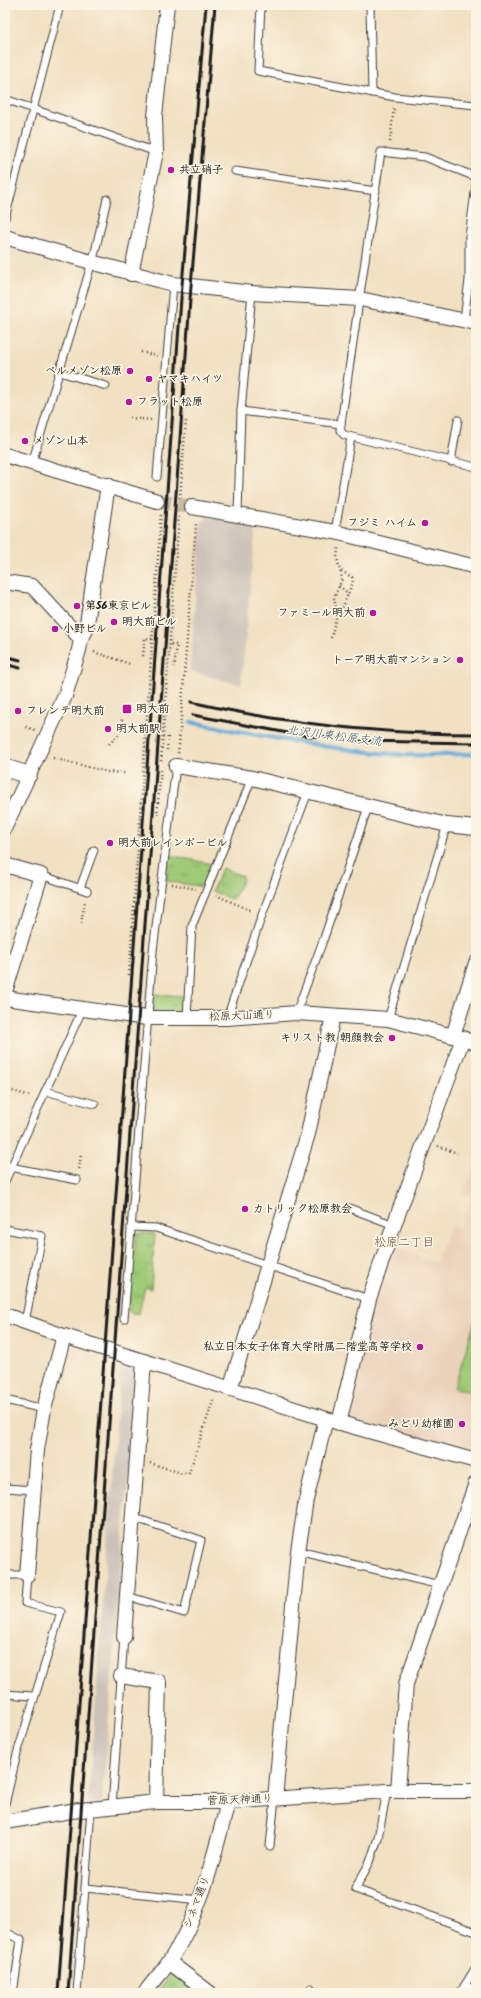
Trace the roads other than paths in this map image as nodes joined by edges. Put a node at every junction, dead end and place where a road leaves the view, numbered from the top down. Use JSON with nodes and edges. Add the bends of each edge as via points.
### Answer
{"nodes":[{"id":1,"x":59,"y":5,"type":"edge"},
{"id":2,"x":167,"y":5,"type":"edge"},
{"id":3,"x":261,"y":5,"type":"edge"},
{"id":4,"x":370,"y":5,"type":"edge"},
{"id":5,"x":372,"y":92,"type":"junction"},
{"id":6,"x":5,"y":99,"type":"edge"},
{"id":7,"x":476,"y":106,"type":"edge"},
{"id":8,"x":34,"y":109,"type":"junction"},
{"id":9,"x":156,"y":152,"type":"junction"},
{"id":10,"x":235,"y":171,"type":"dead end"},
{"id":11,"x":476,"y":177,"type":"edge"},
{"id":12,"x":476,"y":185,"type":"edge"},
{"id":13,"x":376,"y":190,"type":"junction"},
{"id":14,"x":107,"y":199,"type":"dead end"},
{"id":15,"x":5,"y":218,"type":"edge"},
{"id":16,"x":5,"y":237,"type":"edge"},
{"id":17,"x":90,"y":262,"type":"junction"},
{"id":18,"x":131,"y":274,"type":"junction"},
{"id":19,"x":173,"y":284,"type":"junction"},
{"id":20,"x":252,"y":293,"type":"junction"},
{"id":21,"x":360,"y":299,"type":"junction"},
{"id":22,"x":470,"y":321,"type":"edge"},
{"id":23,"x":60,"y":372,"type":"junction"},
{"id":24,"x":106,"y":386,"type":"dead end"},
{"id":25,"x":242,"y":411,"type":"junction"},
{"id":26,"x":458,"y":420,"type":"dead end"},
{"id":27,"x":341,"y":424,"type":"junction"},
{"id":28,"x":351,"y":437,"type":"junction"},
{"id":29,"x":5,"y":455,"type":"edge"},
{"id":30,"x":451,"y":462,"type":"junction"},
{"id":31,"x":32,"y":463,"type":"junction"},
{"id":32,"x":476,"y":466,"type":"edge"},
{"id":33,"x":157,"y":477,"type":"dead end"},
{"id":34,"x":108,"y":486,"type":"junction"},
{"id":35,"x":159,"y":504,"type":"tunnel mouth"},
{"id":36,"x":187,"y":508,"type":"tunnel mouth"},
{"id":37,"x":238,"y":514,"type":"junction"},
{"id":38,"x":338,"y":533,"type":"junction"},
{"id":39,"x":476,"y":567,"type":"edge"},
{"id":40,"x":5,"y":582,"type":"edge"},
{"id":41,"x":80,"y":644,"type":"junction"},
{"id":42,"x":176,"y":766,"type":"joint"},
{"id":43,"x":5,"y":768,"type":"edge"},
{"id":44,"x":28,"y":775,"type":"junction"},
{"id":45,"x":252,"y":778,"type":"junction"},
{"id":46,"x":308,"y":792,"type":"junction"},
{"id":47,"x":368,"y":807,"type":"junction"},
{"id":48,"x":447,"y":825,"type":"junction"},
{"id":49,"x":5,"y":827,"type":"edge"},
{"id":50,"x":476,"y":828,"type":"edge"},
{"id":51,"x":94,"y":850,"type":"dead end"},
{"id":52,"x":5,"y":865,"type":"edge"},
{"id":53,"x":41,"y":875,"type":"junction"},
{"id":54,"x":80,"y":888,"type":"junction"},
{"id":55,"x":88,"y":891,"type":"road end"},
{"id":56,"x":476,"y":963,"type":"edge"},
{"id":57,"x":5,"y":992,"type":"edge"},
{"id":58,"x":5,"y":998,"type":"edge"},
{"id":59,"x":82,"y":1010,"type":"junction"},
{"id":60,"x":296,"y":1014,"type":"junction"},
{"id":61,"x":333,"y":1016,"type":"junction"},
{"id":62,"x":147,"y":1018,"type":"junction"},
{"id":63,"x":187,"y":1018,"type":"junction"},
{"id":64,"x":227,"y":1018,"type":"junction"},
{"id":65,"x":388,"y":1019,"type":"junction"},
{"id":66,"x":464,"y":1039,"type":"edge"},
{"id":67,"x":45,"y":1091,"type":"junction"},
{"id":68,"x":95,"y":1104,"type":"dead end"},
{"id":69,"x":8,"y":1167,"type":"edge"},
{"id":70,"x":78,"y":1180,"type":"dead end"},
{"id":71,"x":5,"y":1181,"type":"edge"},
{"id":72,"x":348,"y":1208,"type":"dead end"},
{"id":73,"x":394,"y":1225,"type":"junction"},
{"id":74,"x":131,"y":1227,"type":"junction"},
{"id":75,"x":5,"y":1229,"type":"edge"},
{"id":76,"x":268,"y":1265,"type":"junction"},
{"id":77,"x":370,"y":1299,"type":"junction"},
{"id":78,"x":5,"y":1315,"type":"edge"},
{"id":79,"x":124,"y":1319,"type":"dead end"},
{"id":80,"x":25,"y":1322,"type":"junction"},
{"id":81,"x":64,"y":1336,"type":"junction"},
{"id":82,"x":144,"y":1361,"type":"junction"},
{"id":83,"x":224,"y":1387,"type":"junction"},
{"id":84,"x":5,"y":1400,"type":"edge"},
{"id":85,"x":44,"y":1409,"type":"junction"},
{"id":86,"x":326,"y":1419,"type":"junction"},
{"id":87,"x":340,"y":1423,"type":"junction"},
{"id":88,"x":476,"y":1461,"type":"edge"},
{"id":89,"x":476,"y":1483,"type":"edge"},
{"id":90,"x":5,"y":1488,"type":"edge"},
{"id":91,"x":34,"y":1490,"type":"junction"},
{"id":92,"x":132,"y":1518,"type":"junction"},
{"id":93,"x":298,"y":1551,"type":"junction"},
{"id":94,"x":5,"y":1575,"type":"edge"},
{"id":95,"x":27,"y":1575,"type":"junction"},
{"id":96,"x":440,"y":1585,"type":"junction"},
{"id":97,"x":127,"y":1596,"type":"junction"},
{"id":98,"x":124,"y":1637,"type":"joint"},
{"id":99,"x":121,"y":1676,"type":"junction"},
{"id":100,"x":5,"y":1694,"type":"edge"},
{"id":101,"x":33,"y":1696,"type":"junction"},
{"id":102,"x":393,"y":1791,"type":"junction"},
{"id":103,"x":476,"y":1791,"type":"edge"},
{"id":104,"x":275,"y":1799,"type":"junction"},
{"id":105,"x":156,"y":1802,"type":"junction"},
{"id":106,"x":228,"y":1802,"type":"junction"},
{"id":107,"x":5,"y":1804,"type":"edge"},
{"id":108,"x":112,"y":1807,"type":"junction"},
{"id":109,"x":91,"y":1809,"type":"junction"},
{"id":110,"x":5,"y":1822,"type":"edge"},
{"id":111,"x":270,"y":1846,"type":"dead end"},
{"id":112,"x":86,"y":1888,"type":"junction"},
{"id":113,"x":200,"y":1900,"type":"junction"},
{"id":114,"x":5,"y":1932,"type":"edge"},
{"id":115,"x":476,"y":1932,"type":"edge"},
{"id":116,"x":169,"y":1962,"type":"junction"},
{"id":117,"x":476,"y":1967,"type":"edge"},
{"id":118,"x":464,"y":1985,"type":"junction"},
{"id":119,"x":476,"y":1991,"type":"edge"},
{"id":120,"x":13,"y":1993,"type":"edge"},
{"id":121,"x":77,"y":1993,"type":"edge"},
{"id":122,"x":145,"y":1993,"type":"edge"},
{"id":123,"x":210,"y":1993,"type":"edge"},
{"id":124,"x":460,"y":1993,"type":"edge"}],
"edges":[{"from":1,"to":8,"type":"lane"},
{"from":2,"to":9,"type":"street","via":[[155,116]]},
{"from":3,"to":5,"type":"lane","via":[[258,71]]},
{"from":4,"to":5,"type":"lane"},
{"from":5,"to":7,"type":"lane"},
{"from":6,"to":8,"type":"lane"},
{"from":8,"to":9,"type":"lane"},
{"from":8,"to":15,"type":"lane"},
{"from":9,"to":18,"type":"street"},
{"from":10,"to":13,"type":"lane"},
{"from":11,"to":13,"type":"lane","via":[[425,157],[382,152]]},
{"from":12,"to":22,"type":"lane","via":[[470,237]]},
{"from":13,"to":21,"type":"lane"},
{"from":14,"to":17,"type":"lane"},
{"from":16,"to":17,"type":"street"},
{"from":17,"to":18,"type":"street"},
{"from":17,"to":23,"type":"lane"},
{"from":18,"to":19,"type":"street"},
{"from":19,"to":20,"type":"street"},
{"from":19,"to":33,"type":"lane"},
{"from":20,"to":21,"type":"street"},
{"from":20,"to":25,"type":"lane"},
{"from":21,"to":22,"type":"street"},
{"from":21,"to":27,"type":"lane"},
{"from":23,"to":24,"type":"lane"},
{"from":23,"to":31,"type":"lane"},
{"from":25,"to":27,"type":"lane"},
{"from":25,"to":37,"type":"lane"},
{"from":26,"to":30,"type":"lane"},
{"from":27,"to":28,"type":"lane","via":[[342,433]]},
{"from":28,"to":30,"type":"lane"},
{"from":28,"to":38,"type":"lane"},
{"from":29,"to":31,"type":"street"},
{"from":30,"to":32,"type":"lane"},
{"from":31,"to":34,"type":"street"},
{"from":34,"to":35,"type":"street"},
{"from":34,"to":41,"type":"street","via":[[86,630]]},
{"from":36,"to":37,"type":"street"},
{"from":37,"to":38,"type":"street"},
{"from":38,"to":39,"type":"street"},
{"from":40,"to":41,"type":"street","via":[[32,586]]},
{"from":41,"to":44,"type":"street","bridge":true,"via":[[65,696]]},
{"from":42,"to":45,"type":"street"},
{"from":42,"to":62,"type":"lane"},
{"from":43,"to":44,"type":"street"},
{"from":44,"to":49,"type":"street"},
{"from":45,"to":46,"type":"street"},
{"from":45,"to":63,"type":"lane","via":[[192,926]]},
{"from":46,"to":47,"type":"street"},
{"from":46,"to":64,"type":"lane"},
{"from":47,"to":48,"type":"street"},
{"from":47,"to":60,"type":"lane"},
{"from":48,"to":50,"type":"street"},
{"from":48,"to":65,"type":"lane"},
{"from":51,"to":54,"type":"lane"},
{"from":52,"to":53,"type":"street"},
{"from":53,"to":54,"type":"lane"},
{"from":53,"to":57,"type":"street"},
{"from":54,"to":55,"type":"lane"},
{"from":56,"to":66,"type":"street"},
{"from":58,"to":59,"type":"street","name":"松原大山通り"},
{"from":59,"to":62,"type":"street","name":"松原大山通り"},
{"from":59,"to":67,"type":"lane"},
{"from":60,"to":61,"type":"street","name":"松原大山通り"},
{"from":60,"to":64,"type":"street","name":"松原大山通り"},
{"from":61,"to":65,"type":"street","name":"松原大山通り"},
{"from":61,"to":76,"type":"street","via":[[308,1134]]},
{"from":62,"to":63,"type":"street","name":"松原大山通り"},
{"from":62,"to":74,"type":"lane"},
{"from":63,"to":64,"type":"street","name":"松原大山通り"},
{"from":65,"to":66,"type":"street","name":"松原大山通り"},
{"from":66,"to":73,"type":"street"},
{"from":67,"to":68,"type":"lane"},
{"from":67,"to":69,"type":"lane"},
{"from":69,"to":70,"type":"lane"},
{"from":69,"to":71,"type":"lane"},
{"from":72,"to":73,"type":"lane"},
{"from":73,"to":77,"type":"street"},
{"from":74,"to":76,"type":"lane","via":[[156,1228]]},
{"from":74,"to":79,"type":"lane"},
{"from":75,"to":80,"type":"lane","via":[[42,1236]]},
{"from":76,"to":77,"type":"lane"},
{"from":76,"to":83,"type":"street"},
{"from":77,"to":87,"type":"street"},
{"from":78,"to":80,"type":"street"},
{"from":80,"to":81,"type":"street"},
{"from":81,"to":82,"type":"street"},
{"from":81,"to":85,"type":"street"},
{"from":82,"to":83,"type":"street"},
{"from":82,"to":92,"type":"street"},
{"from":83,"to":86,"type":"street"},
{"from":84,"to":85,"type":"lane"},
{"from":85,"to":91,"type":"street"},
{"from":86,"to":87,"type":"street"},
{"from":86,"to":93,"type":"street","via":[[306,1500]]},
{"from":87,"to":88,"type":"street"},
{"from":89,"to":96,"type":"street"},
{"from":90,"to":91,"type":"lane"},
{"from":91,"to":95,"type":"street"},
{"from":92,"to":97,"type":"street"},
{"from":92,"to":97,"type":"lane","via":[[201,1540],[184,1612]]},
{"from":93,"to":96,"type":"lane"},
{"from":93,"to":104,"type":"street"},
{"from":94,"to":95,"type":"lane"},
{"from":95,"to":101,"type":"lane","via":[[25,1603],[61,1612]]},
{"from":96,"to":102,"type":"street","via":[[406,1684]]},
{"from":97,"to":98,"type":"street"},
{"from":98,"to":99,"type":"lane"},
{"from":99,"to":105,"type":"street","via":[[159,1682]]},
{"from":99,"to":108,"type":"lane"},
{"from":100,"to":101,"type":"lane"},
{"from":101,"to":107,"type":"lane"},
{"from":102,"to":103,"type":"street","name":"菅原天神通り"},
{"from":102,"to":104,"type":"street","name":"菅原天神通り"},
{"from":102,"to":115,"type":"lane","via":[[370,1862],[355,1889]]},
{"from":104,"to":106,"type":"street","name":"菅原天神通り"},
{"from":104,"to":111,"type":"lane"},
{"from":105,"to":106,"type":"street","name":"菅原天神通り"},
{"from":105,"to":108,"type":"street","name":"菅原天神通り"},
{"from":106,"to":113,"type":"street","name":"シネマ通り"},
{"from":108,"to":109,"type":"street","name":"菅原天神通り"},
{"from":109,"to":110,"type":"street","name":"菅原天神通り"},
{"from":109,"to":112,"type":"lane"},
{"from":112,"to":113,"type":"lane"},
{"from":112,"to":121,"type":"lane"},
{"from":113,"to":116,"type":"street","name":"シネマ通り"},
{"from":114,"to":120,"type":"lane","via":[[21,1940]]},
{"from":116,"to":122,"type":"street","name":"シネマ通り"},
{"from":116,"to":123,"type":"street"},
{"from":117,"to":118,"type":"lane"},
{"from":118,"to":119,"type":"lane"},
{"from":118,"to":124,"type":"lane"}]}
